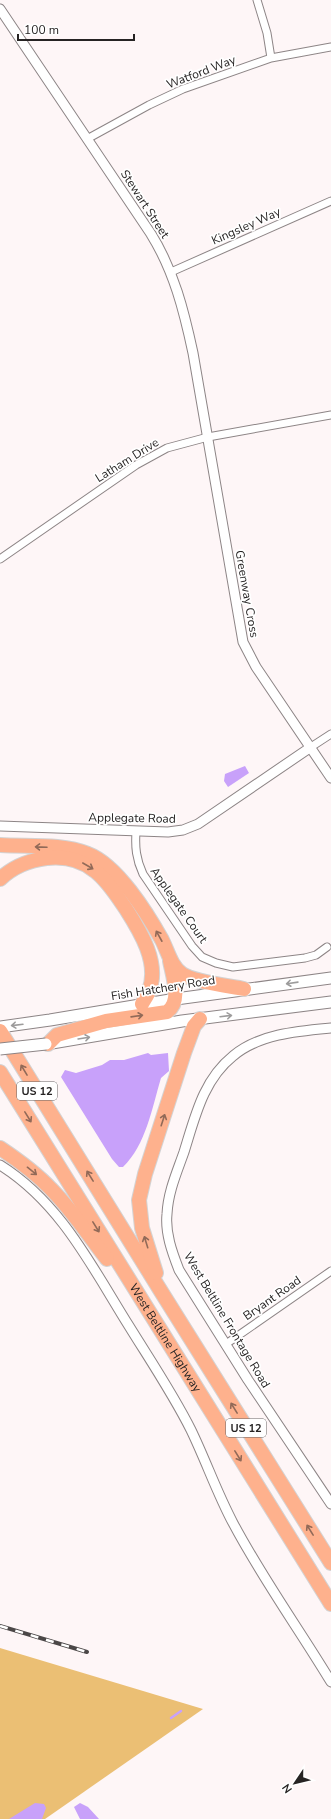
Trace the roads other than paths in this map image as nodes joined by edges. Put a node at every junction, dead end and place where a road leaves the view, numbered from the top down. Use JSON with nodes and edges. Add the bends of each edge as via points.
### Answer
{"nodes":[{"id":1,"x":257,"y":0,"type":"edge"},
{"id":2,"x":0,"y":9,"type":"edge"},
{"id":3,"x":331,"y":47,"type":"edge"},
{"id":4,"x":271,"y":58,"type":"junction"},
{"id":5,"x":87,"y":139,"type":"junction"},
{"id":6,"x":331,"y":201,"type":"edge"},
{"id":7,"x":171,"y":272,"type":"junction"},
{"id":8,"x":331,"y":416,"type":"edge"},
{"id":9,"x":208,"y":437,"type":"junction"},
{"id":10,"x":0,"y":559,"type":"edge"},
{"id":11,"x":331,"y":734,"type":"edge"},
{"id":12,"x":310,"y":747,"type":"junction"},
{"id":13,"x":331,"y":778,"type":"edge"},
{"id":14,"x":0,"y":826,"type":"edge"},
{"id":15,"x":136,"y":832,"type":"junction"},
{"id":16,"x":0,"y":845,"type":"edge"},
{"id":17,"x":0,"y":879,"type":"edge"},
{"id":18,"x":328,"y":947,"type":"dead end"},
{"id":19,"x":170,"y":960,"type":"junction"},
{"id":20,"x":331,"y":978,"type":"edge"},
{"id":21,"x":244,"y":989,"type":"junction"},
{"id":22,"x":176,"y":999,"type":"junction"},
{"id":23,"x":331,"y":1002,"type":"edge"},
{"id":24,"x":142,"y":1004,"type":"junction"},
{"id":25,"x":200,"y":1019,"type":"junction"},
{"id":26,"x":0,"y":1027,"type":"edge"},
{"id":27,"x":331,"y":1028,"type":"edge"},
{"id":28,"x":0,"y":1031,"type":"edge"},
{"id":29,"x":47,"y":1044,"type":"junction"},
{"id":30,"x":0,"y":1049,"type":"edge"},
{"id":31,"x":0,"y":1072,"type":"edge"},
{"id":32,"x":0,"y":1148,"type":"edge"},
{"id":33,"x":0,"y":1165,"type":"edge"},
{"id":34,"x":331,"y":1271,"type":"edge"},
{"id":35,"x":162,"y":1293,"type":"junction"},
{"id":36,"x":151,"y":1316,"type":"junction"},
{"id":37,"x":226,"y":1344,"type":"junction"},
{"id":38,"x":331,"y":1504,"type":"edge"},
{"id":39,"x":287,"y":1536,"type":"junction"},
{"id":40,"x":331,"y":1563,"type":"edge"},
{"id":41,"x":331,"y":1604,"type":"edge"},
{"id":42,"x":331,"y":1615,"type":"edge"},
{"id":43,"x":331,"y":1682,"type":"edge"}],
"edges":[{"from":1,"to":4,"type":"street"},
{"from":2,"to":5,"type":"street","name":"Stewart Street"},
{"from":3,"to":4,"type":"street","name":"Watford Way"},
{"from":4,"to":5,"type":"street","name":"Watford Way","via":[[183,89]]},
{"from":5,"to":7,"type":"street","name":"Stewart Street","via":[[153,237]]},
{"from":6,"to":7,"type":"street","name":"Kingsley Way"},
{"from":7,"to":9,"type":"street","name":"Stewart Street","via":[[184,308]]},
{"from":8,"to":9,"type":"street","name":"Latham Drive"},
{"from":9,"to":10,"type":"street","name":"Latham Drive","via":[[167,448],[136,465]]},
{"from":9,"to":12,"type":"street","name":"Greenway Cross","via":[[244,642],[256,667]]},
{"from":11,"to":12,"type":"street"},
{"from":12,"to":13,"type":"street","name":"Greenway Cross"},
{"from":12,"to":15,"type":"street","name":"Applegate Road","via":[[198,824],[183,830]]},
{"from":14,"to":15,"type":"street","name":"Applegate Road"},
{"from":15,"to":18,"type":"street","name":"Applegate Court","via":[[137,862],[143,874],[202,957],[233,966],[305,958]]},
{"from":19,"to":16,"type":"highway","one_way":true,"via":[[158,933],[121,878],[99,860],[88,854],[61,848]]},
{"from":17,"to":24,"type":"highway","one_way":true,"via":[[15,867],[41,858],[67,858],[94,870],[116,894],[146,945],[151,962],[151,980],[150,990]]},
{"from":19,"to":21,"type":"highway","via":[[183,974]]},
{"from":19,"to":22,"type":"highway"},
{"from":20,"to":21,"type":"main road","name":"Fish Hatchery Road","one_way":true},
{"from":21,"to":22,"type":"main road","name":"Fish Hatchery Road"},
{"from":22,"to":24,"type":"main road","name":"Fish Hatchery Road"},
{"from":29,"to":22,"type":"highway","one_way":true,"via":[[57,1035],[106,1021],[167,1012],[172,1009]]},
{"from":25,"to":23,"type":"main road","one_way":true},
{"from":24,"to":26,"type":"main road","name":"Fish Hatchery Road","one_way":true},
{"from":29,"to":25,"type":"main road","one_way":true},
{"from":35,"to":25,"type":"highway","one_way":true,"via":[[142,1228],[139,1200],[184,1053],[194,1026]]},
{"from":27,"to":37,"type":"street","name":"West Beltline Frontage Road","via":[[280,1035],[258,1041],[232,1056],[216,1073],[205,1091],[170,1192],[167,1214],[172,1254],[179,1270]]},
{"from":35,"to":28,"type":"highway","name":"West Beltline Highway","number":"US 12","one_way":true},
{"from":29,"to":30,"type":"main road","bridge":true},
{"from":31,"to":36,"type":"highway","name":"West Beltline Highway","number":"US 12","one_way":true},
{"from":32,"to":36,"type":"highway","one_way":true,"via":[[32,1171],[59,1196]]},
{"from":33,"to":43,"type":"street","via":[[39,1195],[58,1215],[77,1242],[180,1409],[241,1538]]},
{"from":34,"to":37,"type":"street","name":"Bryant Road"},
{"from":40,"to":35,"type":"highway","name":"West Beltline Highway","number":"US 12","one_way":true},
{"from":36,"to":39,"type":"highway","name":"West Beltline Highway","number":"US 12","one_way":true},
{"from":37,"to":38,"type":"street","name":"West Beltline Frontage Road"},
{"from":39,"to":41,"type":"highway","name":"West Beltline Highway","number":"US 12"},
{"from":39,"to":42,"type":"highway"}]}
